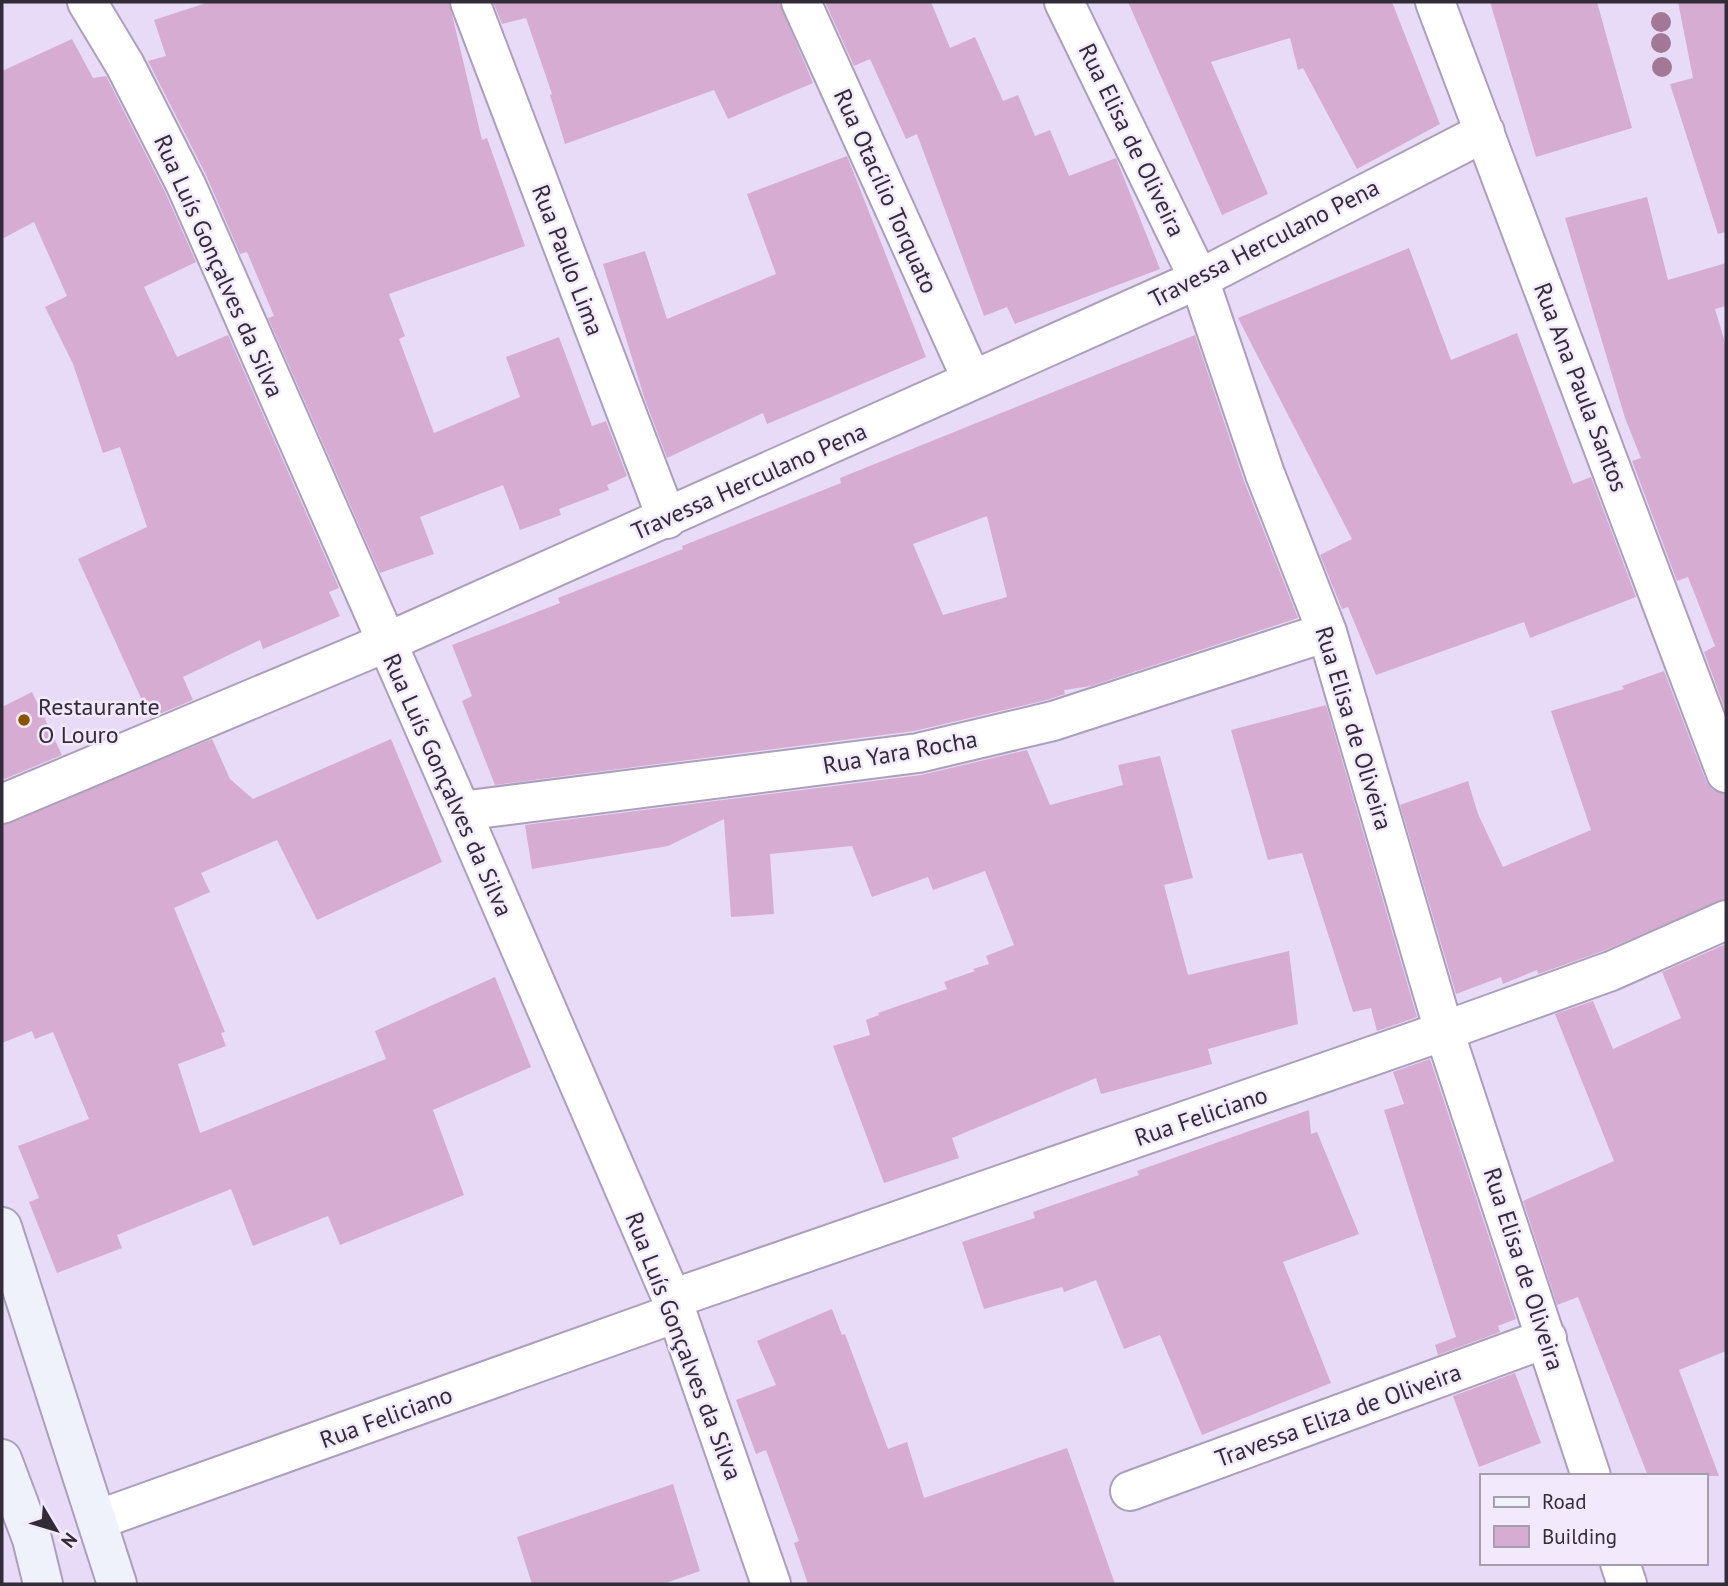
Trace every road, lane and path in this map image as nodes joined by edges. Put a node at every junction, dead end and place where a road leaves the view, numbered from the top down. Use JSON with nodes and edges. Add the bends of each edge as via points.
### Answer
{"nodes":[{"id":1,"x":87,"y":2,"type":"edge"},
{"id":2,"x":470,"y":2,"type":"edge"},
{"id":3,"x":801,"y":2,"type":"edge"},
{"id":4,"x":1064,"y":2,"type":"edge"},
{"id":5,"x":1435,"y":2,"type":"edge"},
{"id":6,"x":1485,"y":132,"type":"junction"},
{"id":7,"x":1199,"y":279,"type":"junction"},
{"id":8,"x":971,"y":380,"type":"junction"},
{"id":9,"x":667,"y":519,"type":"junction"},
{"id":10,"x":1327,"y":632,"type":"junction"},
{"id":11,"x":385,"y":643,"type":"junction"},
{"id":12,"x":1726,"y":773,"type":"edge"},
{"id":13,"x":2,"y":804,"type":"edge"},
{"id":14,"x":461,"y":811,"type":"junction"},
{"id":15,"x":1726,"y":920,"type":"edge"},
{"id":16,"x":1444,"y":1031,"type":"junction"},
{"id":17,"x":2,"y":1227,"type":"edge"},
{"id":18,"x":674,"y":1306,"type":"junction"},
{"id":19,"x":1546,"y":1338,"type":"junction"},
{"id":20,"x":2,"y":1459,"type":"edge"},
{"id":21,"x":1590,"y":1474,"type":"edge"},
{"id":22,"x":1130,"y":1491,"type":"dead end"},
{"id":23,"x":97,"y":1520,"type":"junction"},
{"id":24,"x":1621,"y":1565,"type":"edge"},
{"id":25,"x":43,"y":1584,"type":"edge"},
{"id":26,"x":117,"y":1584,"type":"edge"},
{"id":27,"x":771,"y":1584,"type":"edge"},
{"id":28,"x":1627,"y":1584,"type":"edge"}],
"edges":[{"from":1,"to":11,"type":"street","name":"Rua Luís Gonçalves da Silva","via":[[125,65],[186,186]]},
{"from":2,"to":9,"type":"street","name":"Rua Paulo Lima"},
{"from":3,"to":8,"type":"street","name":"Rua Otacílio Torquato"},
{"from":4,"to":7,"type":"street","name":"Rua Elisa de Oliveira"},
{"from":5,"to":6,"type":"street","name":"Rua Ana Paula Santos"},
{"from":6,"to":7,"type":"street","name":"Travessa Herculano Pena"},
{"from":6,"to":12,"type":"street","name":"Rua Ana Paula Santos"},
{"from":7,"to":8,"type":"street","name":"Travessa Herculano Pena"},
{"from":7,"to":10,"type":"street","name":"Rua Elisa de Oliveira","via":[[1265,474]]},
{"from":8,"to":9,"type":"street","name":"Travessa Herculano Pena"},
{"from":9,"to":11,"type":"street","name":"Travessa Herculano Pena"},
{"from":10,"to":14,"type":"street","name":"Rua Yara Rocha","via":[[1053,721],[918,753]]},
{"from":10,"to":16,"type":"street","name":"Rua Elisa de Oliveira"},
{"from":11,"to":13,"type":"street","name":"Travessa Herculano Pena"},
{"from":11,"to":14,"type":"street","name":"Rua Luís Gonçalves da Silva"},
{"from":14,"to":18,"type":"street","name":"Rua Luís Gonçalves da Silva"},
{"from":15,"to":16,"type":"street","name":"Rua Feliciano","via":[[1612,971]]},
{"from":16,"to":18,"type":"street","name":"Rua Feliciano"},
{"from":16,"to":19,"type":"street","name":"Rua Elisa de Oliveira"},
{"from":17,"to":23,"type":"main road"},
{"from":18,"to":23,"type":"street","name":"Rua Feliciano"},
{"from":18,"to":27,"type":"street","name":"Rua Luís Gonçalves da Silva"},
{"from":19,"to":21,"type":"street","name":"Rua Elisa de Oliveira"},
{"from":19,"to":22,"type":"street","name":"Travessa Eliza de Oliveira"},
{"from":20,"to":25,"type":"main road","via":[[32,1539]]},
{"from":23,"to":26,"type":"main road"},
{"from":24,"to":28,"type":"street"}]}
